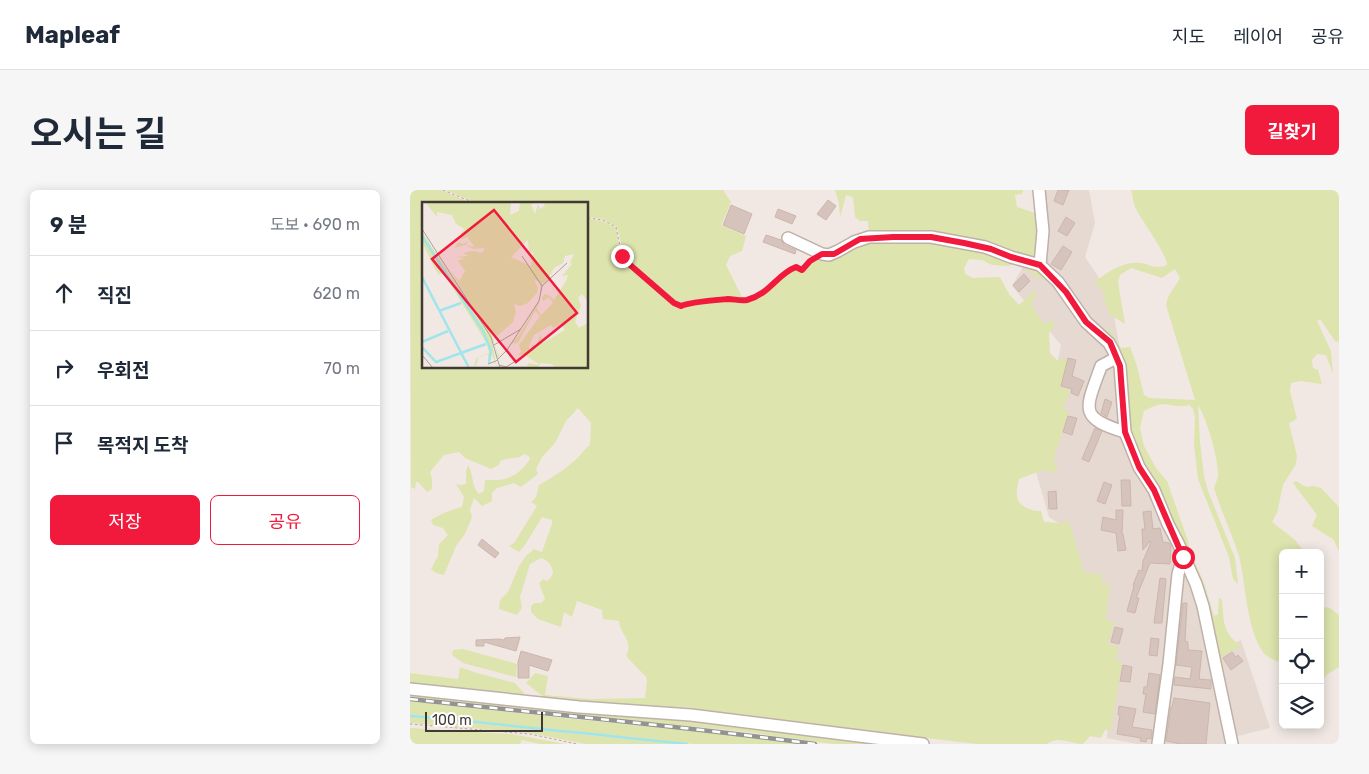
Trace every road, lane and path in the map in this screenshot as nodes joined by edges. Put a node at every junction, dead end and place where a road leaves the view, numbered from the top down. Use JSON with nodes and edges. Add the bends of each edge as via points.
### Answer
{"nodes":[{"id":1,"x":443,"y":190,"type":"edge"},
{"id":2,"x":1039,"y":190,"type":"edge"},
{"id":3,"x":472,"y":202,"type":"edge"},
{"id":4,"x":589,"y":218,"type":"edge"},
{"id":5,"x":788,"y":238,"type":"dead end"},
{"id":6,"x":822,"y":254,"type":"junction"},
{"id":7,"x":1040,"y":265,"type":"junction"},
{"id":8,"x":1116,"y":358,"type":"junction"},
{"id":9,"x":1125,"y":432,"type":"junction"},
{"id":10,"x":1183,"y":557,"type":"junction"},
{"id":11,"x":410,"y":689,"type":"edge"},
{"id":12,"x":410,"y":724,"type":"edge"},
{"id":13,"x":577,"y":744,"type":"edge"},
{"id":14,"x":923,"y":744,"type":"edge"},
{"id":15,"x":1158,"y":744,"type":"edge"},
{"id":16,"x":1232,"y":744,"type":"edge"}],
"edges":[{"from":1,"to":3,"type":"path"},
{"from":2,"to":7,"type":"street","via":[[1043,231]]},
{"from":4,"to":6,"type":"path","via":[[603,220],[616,227],[624,259],[681,306],[730,299],[749,300],[766,292],[787,270],[796,267],[802,270]]},
{"from":5,"to":6,"type":"street"},
{"from":6,"to":7,"type":"street","via":[[834,254],[854,242],[869,238],[931,237],[984,247]]},
{"from":7,"to":8,"type":"street","via":[[1066,292],[1086,322],[1110,342]]},
{"from":8,"to":9,"type":"street","via":[[1120,366]]},
{"from":8,"to":9,"type":"street","via":[[1101,366],[1088,405],[1096,421]]},
{"from":9,"to":10,"type":"street"},
{"from":10,"to":15,"type":"street","via":[[1178,574]]},
{"from":10,"to":16,"type":"street","via":[[1203,606]]},
{"from":11,"to":14,"type":"street","via":[[690,715]]},
{"from":12,"to":13,"type":"path","via":[[530,734]]}]}
